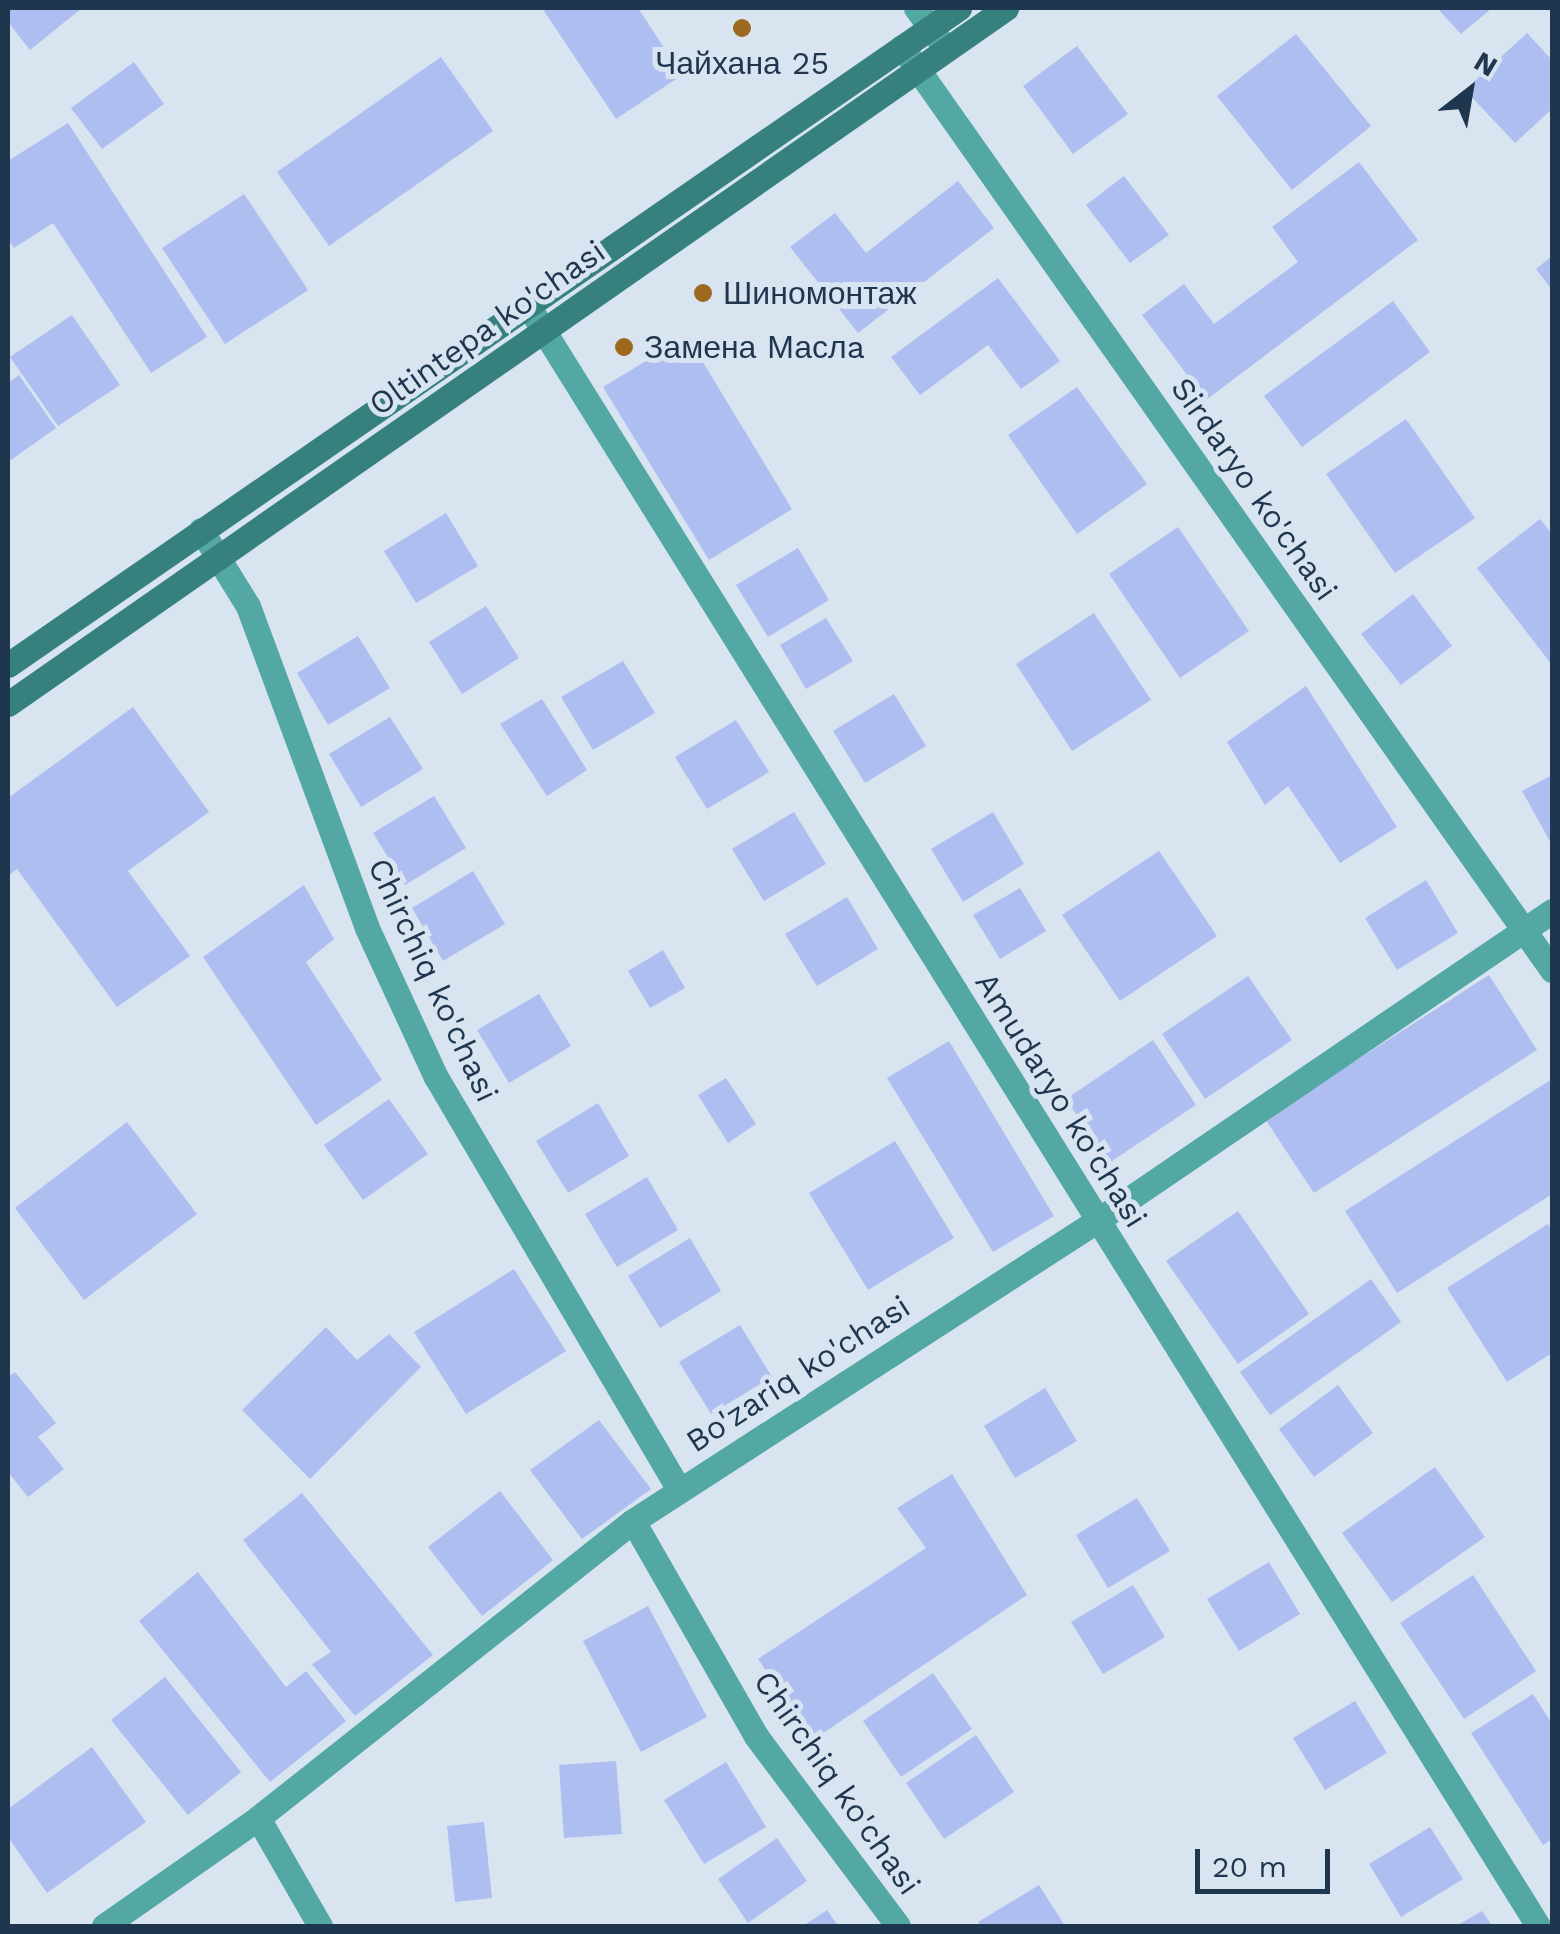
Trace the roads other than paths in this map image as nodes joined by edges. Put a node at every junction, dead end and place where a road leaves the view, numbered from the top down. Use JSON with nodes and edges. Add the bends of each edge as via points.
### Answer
{"nodes":[{"id":1,"x":958,"y":8,"type":"edge"},
{"id":2,"x":1006,"y":8,"type":"edge"},
{"id":3,"x":923,"y":17,"type":"edge"},
{"id":4,"x":902,"y":47,"type":"junction"},
{"id":5,"x":946,"y":49,"type":"junction"},
{"id":6,"x":918,"y":69,"type":"junction"},
{"id":7,"x":536,"y":318,"type":"junction"},
{"id":8,"x":201,"y":530,"type":"junction"},
{"id":9,"x":218,"y":555,"type":"junction"},
{"id":10,"x":8,"y":666,"type":"edge"},
{"id":11,"x":8,"y":704,"type":"edge"},
{"id":12,"x":1552,"y":911,"type":"edge"},
{"id":13,"x":1525,"y":929,"type":"junction"},
{"id":14,"x":1552,"y":970,"type":"edge"},
{"id":15,"x":1098,"y":1220,"type":"junction"},
{"id":16,"x":679,"y":1489,"type":"junction"},
{"id":17,"x":633,"y":1521,"type":"junction"},
{"id":18,"x":258,"y":1818,"type":"junction"},
{"id":19,"x":104,"y":1926,"type":"edge"},
{"id":20,"x":320,"y":1926,"type":"edge"},
{"id":21,"x":898,"y":1926,"type":"edge"},
{"id":22,"x":1538,"y":1926,"type":"edge"}],
"edges":[{"from":1,"to":3,"type":"main road","name":"Oltintepa ko'chasi"},
{"from":2,"to":5,"type":"main road","name":"Oltintepa ko'chasi"},
{"from":3,"to":4,"type":"main road","name":"Oltintepa ko'chasi"},
{"from":3,"to":5,"type":"street"},
{"from":4,"to":6,"type":"street","name":"Sirdaryo ko'chasi"},
{"from":4,"to":7,"type":"main road","name":"Oltintepa ko'chasi"},
{"from":5,"to":6,"type":"main road","name":"Oltintepa ko'chasi"},
{"from":6,"to":7,"type":"main road","name":"Oltintepa ko'chasi"},
{"from":6,"to":13,"type":"street","name":"Sirdaryo ko'chasi"},
{"from":7,"to":8,"type":"main road","name":"Oltintepa ko'chasi"},
{"from":7,"to":9,"type":"main road","name":"Oltintepa ko'chasi"},
{"from":7,"to":15,"type":"street","name":"Amudaryo ko'chasi"},
{"from":8,"to":9,"type":"street","name":"Chirchiq ko'chasi"},
{"from":8,"to":10,"type":"main road","name":"Oltintepa ko'chasi"},
{"from":9,"to":11,"type":"main road","name":"Oltintepa ko'chasi"},
{"from":9,"to":16,"type":"street","name":"Chirchiq ko'chasi","via":[[248,606],[367,928],[436,1077]]},
{"from":12,"to":13,"type":"street","name":"Bo'zariq ko'chasi"},
{"from":13,"to":14,"type":"street","name":"Sirdaryo ko'chasi"},
{"from":13,"to":15,"type":"street","name":"Bo'zariq ko'chasi"},
{"from":15,"to":16,"type":"street","name":"Bo'zariq ko'chasi"},
{"from":15,"to":22,"type":"street","name":"Amudaryo ko'chasi"},
{"from":16,"to":17,"type":"street","name":"Bo'zariq ko'chasi"},
{"from":17,"to":18,"type":"street","name":"Bo'zariq ko'chasi"},
{"from":17,"to":21,"type":"street","name":"Chirchiq ko'chasi","via":[[756,1736]]},
{"from":18,"to":19,"type":"street","name":"Bo'zariq ko'chasi"},
{"from":18,"to":20,"type":"street"}]}
